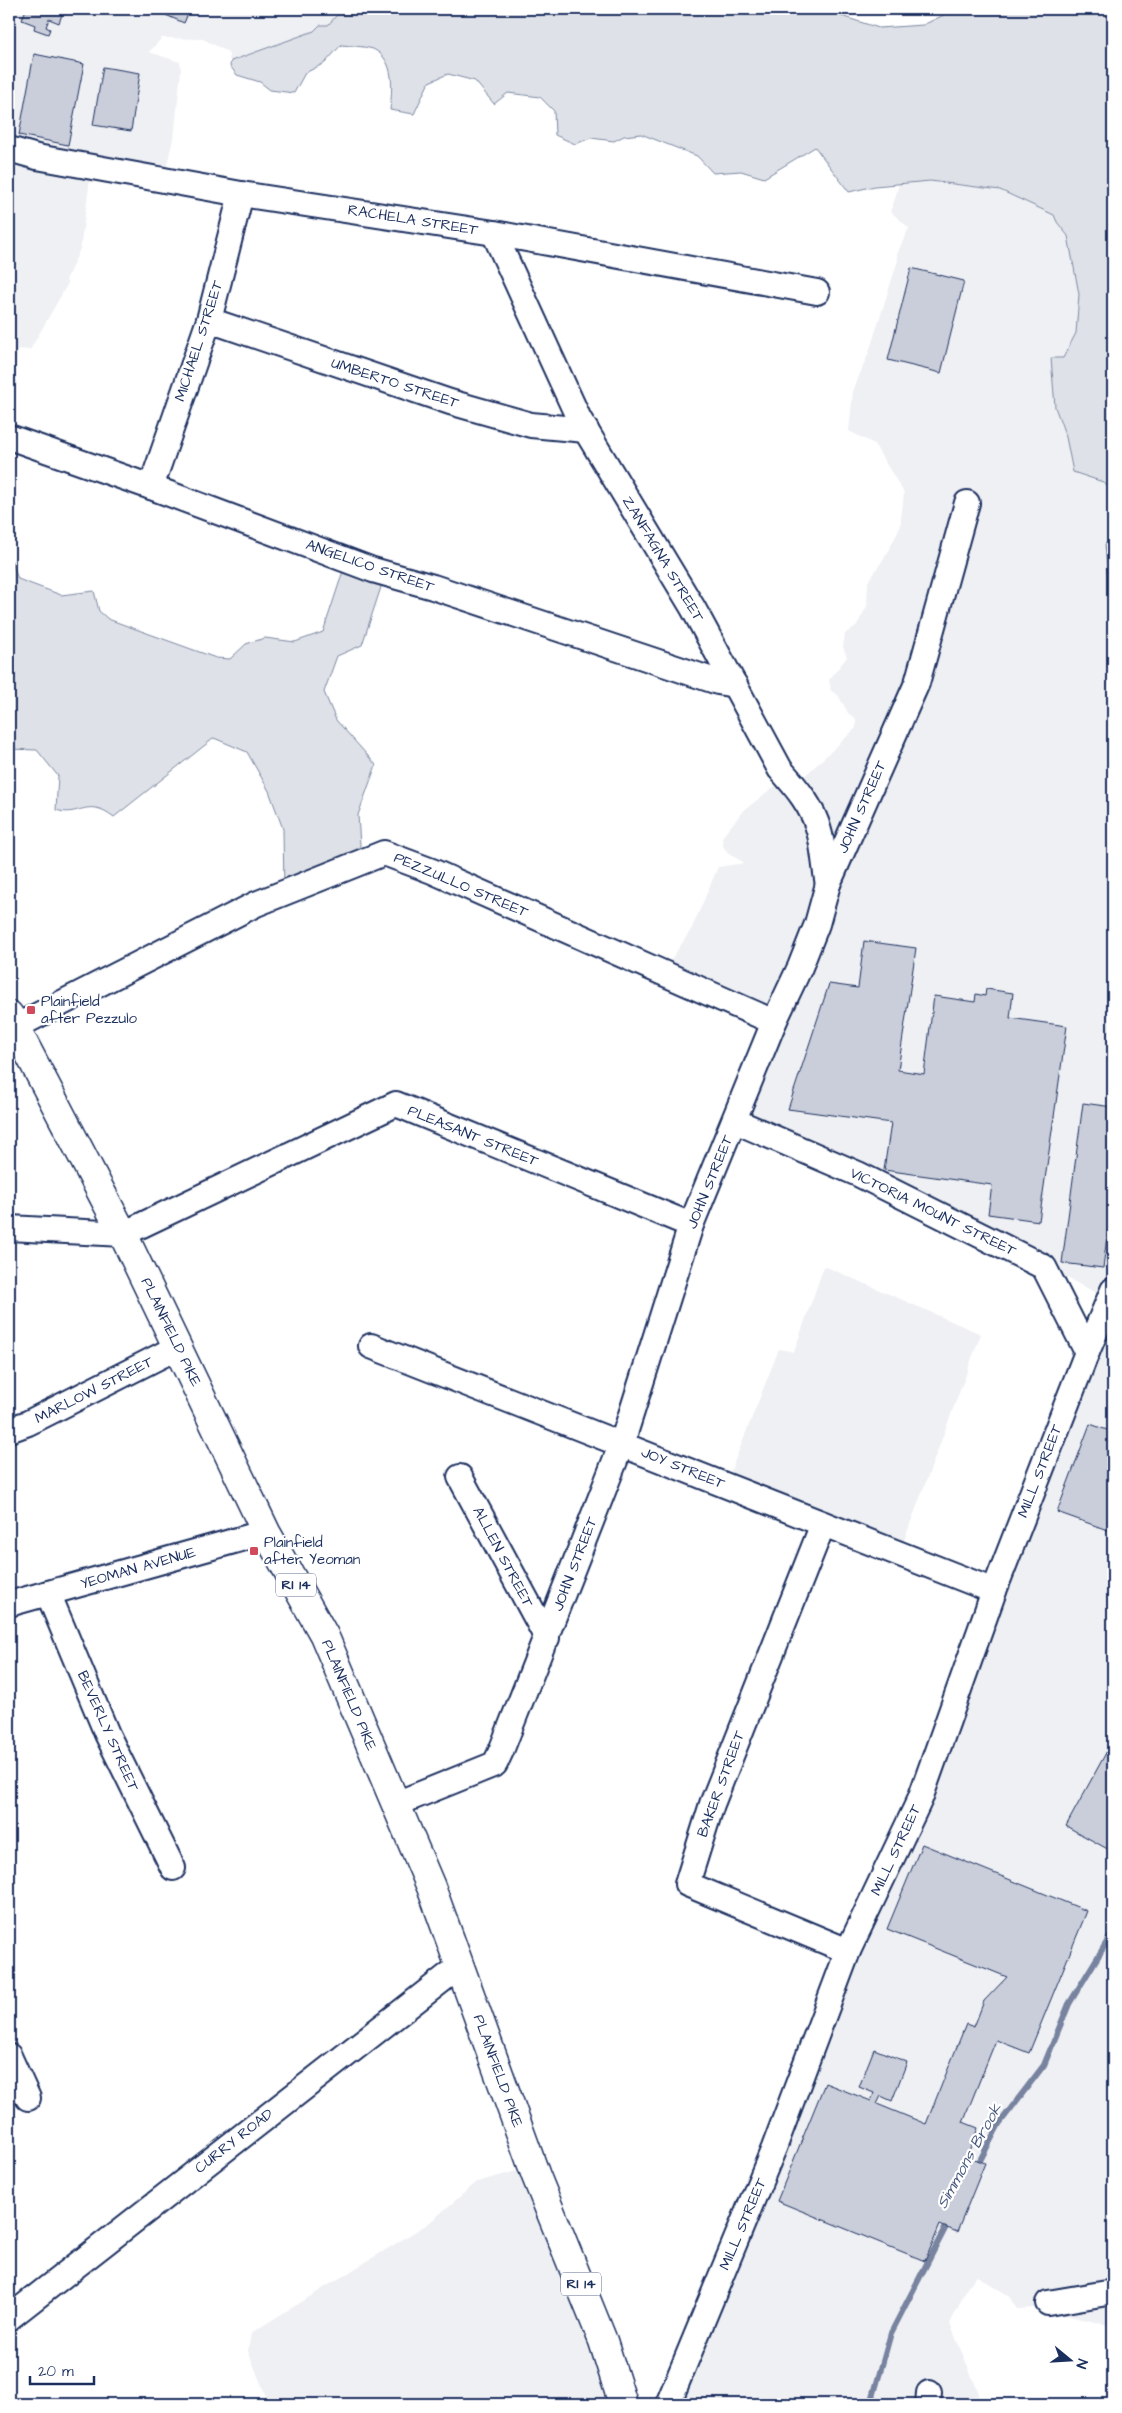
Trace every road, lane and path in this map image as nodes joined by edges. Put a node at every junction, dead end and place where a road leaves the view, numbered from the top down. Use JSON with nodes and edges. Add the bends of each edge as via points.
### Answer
{"nodes":[{"id":1,"x":9,"y":148,"type":"edge"},
{"id":2,"x":241,"y":194,"type":"junction"},
{"id":3,"x":494,"y":233,"type":"junction"},
{"id":4,"x":817,"y":292,"type":"dead end"},
{"id":5,"x":209,"y":320,"type":"junction"},
{"id":6,"x":586,"y":430,"type":"junction"},
{"id":7,"x":9,"y":437,"type":"edge"},
{"id":8,"x":151,"y":486,"type":"junction"},
{"id":9,"x":967,"y":503,"type":"dead end"},
{"id":10,"x":735,"y":685,"type":"junction"},
{"id":11,"x":828,"y":884,"type":"junction"},
{"id":12,"x":774,"y":1022,"type":"junction"},
{"id":13,"x":11,"y":1024,"type":"edge"},
{"id":14,"x":735,"y":1121,"type":"junction"},
{"id":15,"x":691,"y":1225,"type":"junction"},
{"id":16,"x":9,"y":1228,"type":"edge"},
{"id":17,"x":123,"y":1234,"type":"junction"},
{"id":18,"x":1113,"y":1290,"type":"edge"},
{"id":19,"x":371,"y":1346,"type":"dead end"},
{"id":20,"x":178,"y":1347,"type":"junction"},
{"id":21,"x":1087,"y":1352,"type":"junction"},
{"id":22,"x":9,"y":1430,"type":"edge"},
{"id":23,"x":622,"y":1443,"type":"junction"},
{"id":24,"x":460,"y":1477,"type":"dead end"},
{"id":25,"x":823,"y":1524,"type":"junction"},
{"id":26,"x":266,"y":1532,"type":"junction"},
{"id":27,"x":994,"y":1591,"type":"junction"},
{"id":28,"x":48,"y":1593,"type":"junction"},
{"id":29,"x":9,"y":1604,"type":"edge"},
{"id":30,"x":547,"y":1638,"type":"junction"},
{"id":31,"x":396,"y":1804,"type":"junction"},
{"id":32,"x":173,"y":1868,"type":"dead end"},
{"id":33,"x":848,"y":1951,"type":"junction"},
{"id":34,"x":460,"y":1966,"type":"junction"},
{"id":35,"x":9,"y":2056,"type":"edge"},
{"id":36,"x":28,"y":2098,"type":"dead end"},
{"id":37,"x":1113,"y":2292,"type":"edge"},
{"id":38,"x":1048,"y":2302,"type":"dead end"},
{"id":39,"x":9,"y":2318,"type":"edge"},
{"id":40,"x":623,"y":2404,"type":"edge"},
{"id":41,"x":668,"y":2404,"type":"edge"}],
"edges":[{"from":1,"to":2,"type":"street","name":"RACHELA STREET","via":[[37,157]]},
{"from":2,"to":3,"type":"street","name":"RACHELA STREET"},
{"from":2,"to":5,"type":"street","name":"MICHAEL STREET"},
{"from":3,"to":4,"type":"street","name":"RACHELA STREET"},
{"from":3,"to":6,"type":"street","name":"ZANFAGNA STREET"},
{"from":5,"to":6,"type":"street","name":"UMBERTO STREET","via":[[450,402],[531,425]]},
{"from":5,"to":8,"type":"street","name":"MICHAEL STREET"},
{"from":6,"to":10,"type":"street","name":"ZANFAGNA STREET","via":[[693,608]]},
{"from":7,"to":8,"type":"street","name":"ANGELICO STREET"},
{"from":8,"to":10,"type":"street","name":"ANGELICO STREET","via":[[373,570]]},
{"from":9,"to":11,"type":"street","name":"JOHN STREET","via":[[917,683]]},
{"from":10,"to":11,"type":"street","name":"ZANFAGNA STREET","via":[[780,769],[815,818]]},
{"from":11,"to":12,"type":"street","name":"JOHN STREET","via":[[804,959]]},
{"from":12,"to":13,"type":"street","name":"PEZZULLO STREET","via":[[432,871],[384,853],[256,904]]},
{"from":12,"to":14,"type":"street","name":"JOHN STREET"},
{"from":13,"to":17,"type":"main road","name":"PLAINFIELD PIKE","number":"RI 14"},
{"from":14,"to":15,"type":"street","name":"JOHN STREET"},
{"from":14,"to":21,"type":"street","name":"VICTORIA MOUNT STREET","via":[[858,1174],[1044,1267]]},
{"from":15,"to":17,"type":"street","name":"PLEASANT STREET","via":[[396,1104]]},
{"from":15,"to":23,"type":"street","name":"JOHN STREET"},
{"from":16,"to":17,"type":"street"},
{"from":17,"to":20,"type":"main road","name":"PLAINFIELD PIKE","number":"RI 14"},
{"from":18,"to":21,"type":"street","name":"MILL STREET"},
{"from":19,"to":23,"type":"street","name":"JOY STREET"},
{"from":20,"to":22,"type":"street","name":"MARLOW STREET"},
{"from":20,"to":26,"type":"main road","name":"PLAINFIELD PIKE","number":"RI 14"},
{"from":21,"to":27,"type":"street","name":"MILL STREET"},
{"from":23,"to":25,"type":"street","name":"JOY STREET"},
{"from":23,"to":30,"type":"street","name":"JOHN STREET"},
{"from":24,"to":30,"type":"street","name":"ALLEN STREET"},
{"from":25,"to":27,"type":"street","name":"JOY STREET"},
{"from":25,"to":33,"type":"street","name":"BAKER STREET","via":[[712,1804],[687,1884]]},
{"from":26,"to":28,"type":"street","name":"YEOMAN AVENUE"},
{"from":26,"to":31,"type":"main road","name":"PLAINFIELD PIKE","number":"RI 14","via":[[324,1635]]},
{"from":27,"to":33,"type":"street","name":"MILL STREET","via":[[920,1799]]},
{"from":28,"to":29,"type":"street","name":"YEOMAN AVENUE"},
{"from":28,"to":32,"type":"street","name":"BEVERLY STREET","via":[[107,1734]]},
{"from":30,"to":31,"type":"street","name":"JOHN STREET","via":[[495,1764]]},
{"from":31,"to":34,"type":"main road","name":"PLAINFIELD PIKE","number":"RI 14"},
{"from":33,"to":41,"type":"street","name":"MILL STREET","via":[[774,2148]]},
{"from":34,"to":39,"type":"street","name":"CURRY ROAD"},
{"from":34,"to":40,"type":"main road","name":"PLAINFIELD PIKE","number":"RI 14","via":[[536,2176],[603,2341]]},
{"from":35,"to":36,"type":"street"},
{"from":37,"to":38,"type":"street"}]}
